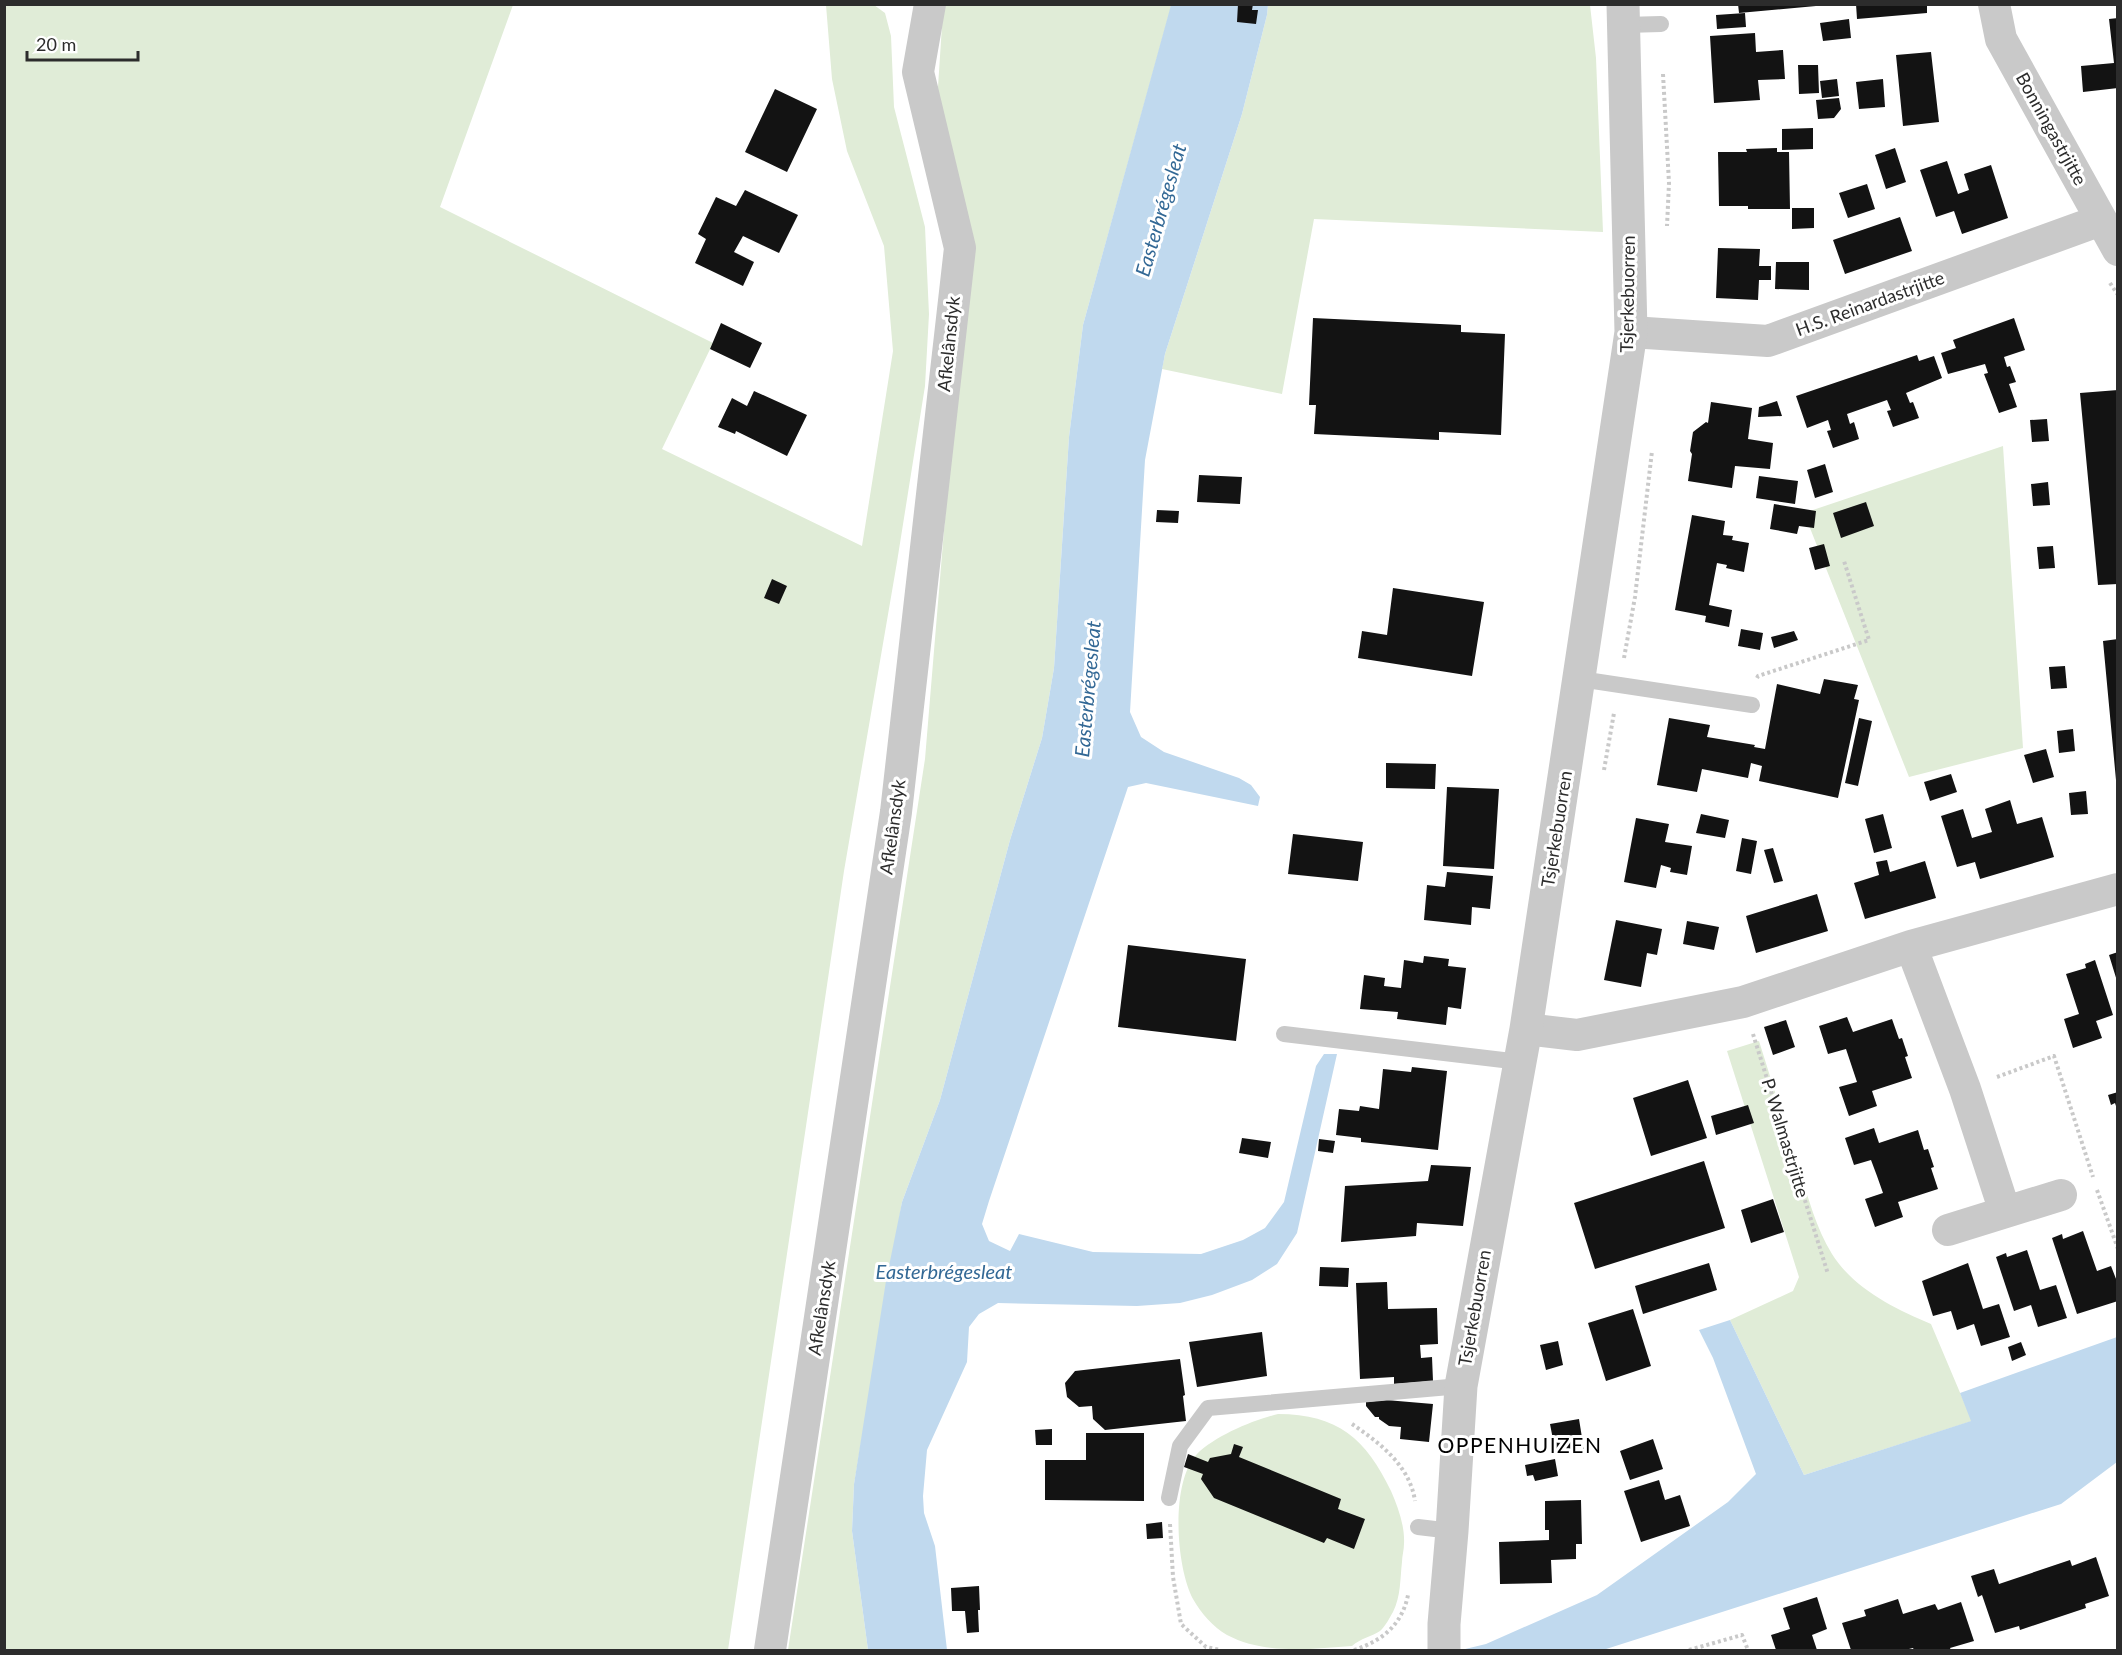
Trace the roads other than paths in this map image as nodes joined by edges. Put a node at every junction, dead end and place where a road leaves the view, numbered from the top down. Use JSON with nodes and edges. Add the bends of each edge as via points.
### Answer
{"nodes":[{"id":1,"x":930,"y":4,"type":"edge"},
{"id":2,"x":1994,"y":4,"type":"edge"},
{"id":3,"x":1624,"y":15,"type":"edge"},
{"id":4,"x":1661,"y":24,"type":"dead end"},
{"id":5,"x":2101,"y":220,"type":"junction"},
{"id":6,"x":2118,"y":250,"type":"edge"},
{"id":7,"x":1631,"y":332,"type":"junction"},
{"id":8,"x":1580,"y":679,"type":"junction"},
{"id":9,"x":1752,"y":705,"type":"road end"},
{"id":10,"x":2118,"y":889,"type":"edge"},
{"id":11,"x":1911,"y":946,"type":"junction"},
{"id":12,"x":1526,"y":1029,"type":"junction"},
{"id":13,"x":1284,"y":1034,"type":"dead end"},
{"id":14,"x":1520,"y":1062,"type":"junction"},
{"id":15,"x":2061,"y":1195,"type":"dead end"},
{"id":16,"x":2005,"y":1212,"type":"junction"},
{"id":17,"x":1948,"y":1230,"type":"dead end"},
{"id":18,"x":1461,"y":1386,"type":"junction"},
{"id":19,"x":1169,"y":1498,"type":"road end"},
{"id":20,"x":1418,"y":1527,"type":"road end"},
{"id":21,"x":1452,"y":1531,"type":"junction"},
{"id":22,"x":1444,"y":1637,"type":"edge"},
{"id":23,"x":770,"y":1650,"type":"edge"}],
"edges":[{"from":1,"to":23,"type":"street","name":"Afkelânsdyk","via":[[918,72],[960,248],[896,812]]},
{"from":2,"to":5,"type":"street","name":"Bonningastrjitte","via":[[2001,39]]},
{"from":3,"to":4,"type":"lane"},
{"from":3,"to":7,"type":"street","name":"Tsjerkebuorren"},
{"from":5,"to":6,"type":"street","name":"Bonningastrjitte"},
{"from":5,"to":7,"type":"street","name":"H.S. Reinardastrjitte","via":[[1768,341]]},
{"from":7,"to":8,"type":"street","name":"Tsjerkebuorren"},
{"from":8,"to":9,"type":"lane"},
{"from":8,"to":12,"type":"street","name":"Tsjerkebuorren"},
{"from":10,"to":11,"type":"street"},
{"from":11,"to":12,"type":"street","via":[[1743,1002],[1577,1035]]},
{"from":11,"to":16,"type":"street","via":[[1965,1089]]},
{"from":12,"to":14,"type":"street","name":"Tsjerkebuorren"},
{"from":13,"to":14,"type":"lane"},
{"from":14,"to":18,"type":"street","name":"Tsjerkebuorren"},
{"from":15,"to":16,"type":"street"},
{"from":16,"to":17,"type":"street"},
{"from":18,"to":19,"type":"lane","via":[[1209,1408],[1180,1446]]},
{"from":18,"to":21,"type":"street","name":"Tsjerkebuorren"},
{"from":20,"to":21,"type":"lane"},
{"from":21,"to":22,"type":"street","name":"Tsjerkebuorren"}]}
